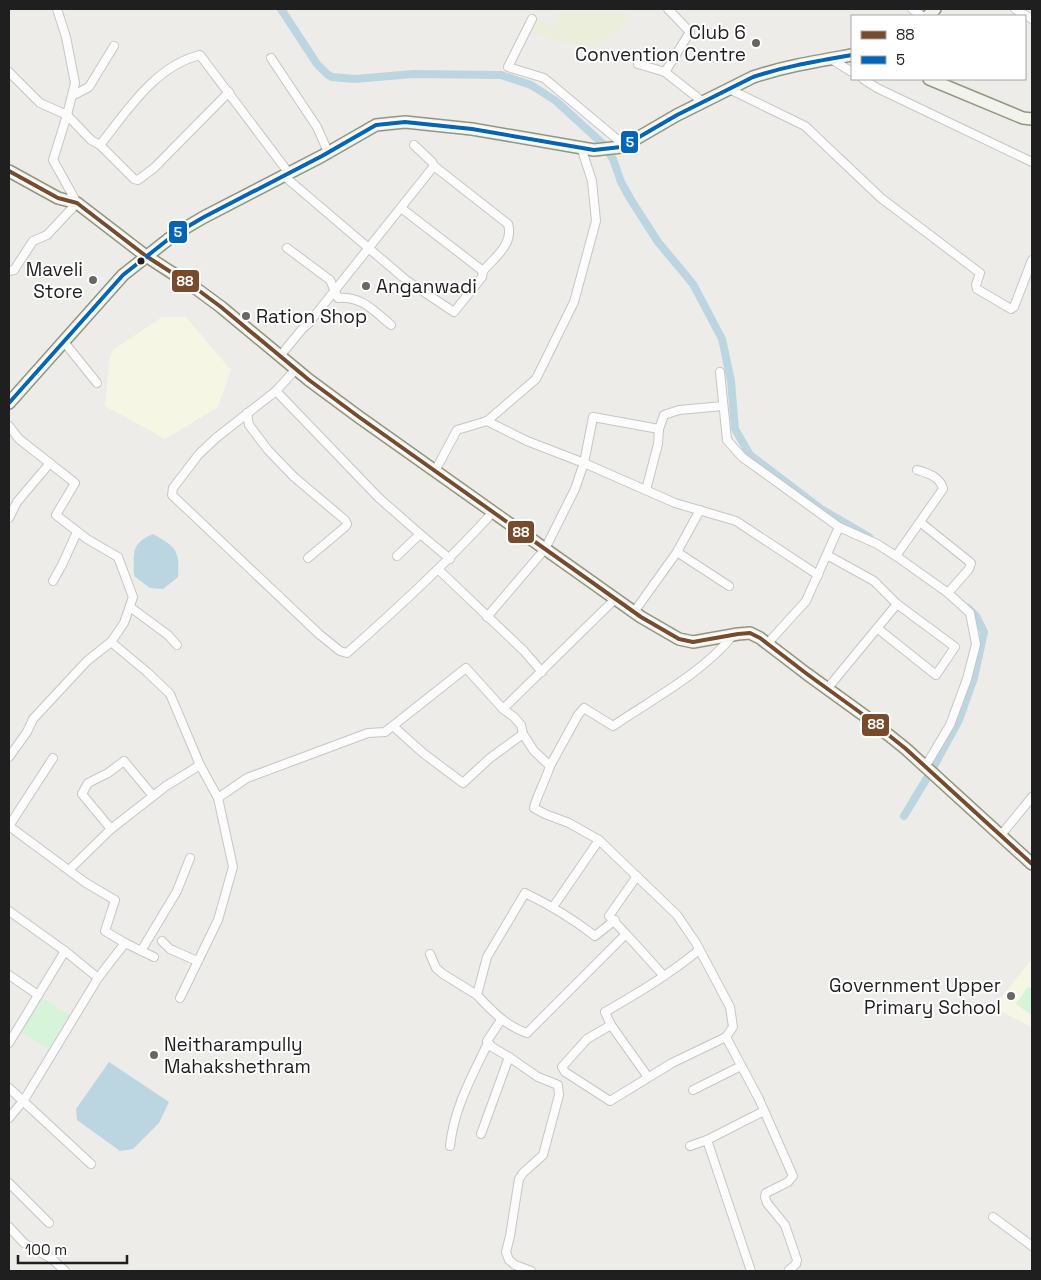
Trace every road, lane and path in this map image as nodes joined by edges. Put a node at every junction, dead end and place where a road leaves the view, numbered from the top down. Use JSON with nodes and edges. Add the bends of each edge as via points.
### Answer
{"nodes":[{"id":1,"x":56,"y":9,"type":"edge"},
{"id":2,"x":668,"y":9,"type":"edge"},
{"id":3,"x":532,"y":19,"type":"dead end"},
{"id":4,"x":114,"y":46,"type":"dead end"},
{"id":5,"x":851,"y":55,"type":"edge"},
{"id":6,"x":270,"y":58,"type":"dead end"},
{"id":7,"x":831,"y":58,"type":"junction"},
{"id":8,"x":638,"y":64,"type":"dead end"},
{"id":9,"x":851,"y":71,"type":"edge"},
{"id":10,"x":9,"y":72,"type":"edge"},
{"id":11,"x":665,"y":72,"type":"junction"},
{"id":12,"x":865,"y":80,"type":"edge"},
{"id":13,"x":931,"y":80,"type":"edge"},
{"id":14,"x":729,"y":89,"type":"junction"},
{"id":15,"x":229,"y":92,"type":"junction"},
{"id":16,"x":72,"y":96,"type":"junction"},
{"id":17,"x":704,"y":102,"type":"junction"},
{"id":18,"x":67,"y":115,"type":"junction"},
{"id":19,"x":1032,"y":119,"type":"edge"},
{"id":20,"x":100,"y":145,"type":"junction"},
{"id":21,"x":414,"y":145,"type":"dead end"},
{"id":22,"x":622,"y":146,"type":"junction"},
{"id":23,"x":581,"y":147,"type":"junction"},
{"id":24,"x":328,"y":152,"type":"junction"},
{"id":25,"x":1032,"y":162,"type":"edge"},
{"id":26,"x":434,"y":166,"type":"junction"},
{"id":27,"x":9,"y":171,"type":"edge"},
{"id":28,"x":286,"y":174,"type":"junction"},
{"id":29,"x":77,"y":203,"type":"junction"},
{"id":30,"x":401,"y":208,"type":"junction"},
{"id":31,"x":286,"y":248,"type":"dead end"},
{"id":32,"x":369,"y":248,"type":"junction"},
{"id":33,"x":146,"y":256,"type":"junction"},
{"id":34,"x":1032,"y":260,"type":"edge"},
{"id":35,"x":9,"y":271,"type":"edge"},
{"id":36,"x":483,"y":272,"type":"junction"},
{"id":37,"x":335,"y":291,"type":"junction"},
{"id":38,"x":391,"y":325,"type":"dead end"},
{"id":39,"x":64,"y":342,"type":"junction"},
{"id":40,"x":280,"y":356,"type":"junction"},
{"id":41,"x":296,"y":369,"type":"junction"},
{"id":42,"x":720,"y":372,"type":"dead end"},
{"id":43,"x":97,"y":383,"type":"dead end"},
{"id":44,"x":276,"y":391,"type":"junction"},
{"id":45,"x":9,"y":404,"type":"edge"},
{"id":46,"x":723,"y":406,"type":"junction"},
{"id":47,"x":247,"y":413,"type":"junction"},
{"id":48,"x":487,"y":421,"type":"junction"},
{"id":49,"x":9,"y":426,"type":"edge"},
{"id":50,"x":659,"y":429,"type":"junction"},
{"id":51,"x":584,"y":462,"type":"junction"},
{"id":52,"x":50,"y":463,"type":"junction"},
{"id":53,"x":917,"y":470,"type":"dead end"},
{"id":54,"x":435,"y":471,"type":"junction"},
{"id":55,"x":646,"y":490,"type":"junction"},
{"id":56,"x":700,"y":510,"type":"junction"},
{"id":57,"x":494,"y":512,"type":"junction"},
{"id":58,"x":9,"y":518,"type":"edge"},
{"id":59,"x":920,"y":522,"type":"junction"},
{"id":60,"x":839,"y":527,"type":"junction"},
{"id":61,"x":77,"y":532,"type":"junction"},
{"id":62,"x":420,"y":534,"type":"junction"},
{"id":63,"x":545,"y":549,"type":"junction"},
{"id":64,"x":677,"y":552,"type":"junction"},
{"id":65,"x":827,"y":554,"type":"junction"},
{"id":66,"x":397,"y":556,"type":"dead end"},
{"id":67,"x":896,"y":556,"type":"junction"},
{"id":68,"x":308,"y":558,"type":"dead end"},
{"id":69,"x":450,"y":558,"type":"junction"},
{"id":70,"x":439,"y":570,"type":"junction"},
{"id":71,"x":818,"y":575,"type":"junction"},
{"id":72,"x":53,"y":581,"type":"dead end"},
{"id":73,"x":729,"y":586,"type":"dead end"},
{"id":74,"x":948,"y":593,"type":"junction"},
{"id":75,"x":616,"y":599,"type":"junction"},
{"id":76,"x":897,"y":604,"type":"junction"},
{"id":77,"x":130,"y":607,"type":"junction"},
{"id":78,"x":634,"y":612,"type":"junction"},
{"id":79,"x":487,"y":617,"type":"junction"},
{"id":80,"x":877,"y":628,"type":"junction"},
{"id":81,"x":734,"y":634,"type":"junction"},
{"id":82,"x":111,"y":642,"type":"junction"},
{"id":83,"x":767,"y":644,"type":"junction"},
{"id":84,"x":177,"y":645,"type":"dead end"},
{"id":85,"x":542,"y":672,"type":"junction"},
{"id":86,"x":827,"y":689,"type":"junction"},
{"id":87,"x":503,"y":709,"type":"junction"},
{"id":88,"x":393,"y":726,"type":"junction"},
{"id":89,"x":523,"y":734,"type":"junction"},
{"id":90,"x":9,"y":758,"type":"edge"},
{"id":91,"x":53,"y":758,"type":"dead end"},
{"id":92,"x":200,"y":765,"type":"junction"},
{"id":93,"x":550,"y":766,"type":"junction"},
{"id":94,"x":925,"y":767,"type":"junction"},
{"id":95,"x":153,"y":796,"type":"junction"},
{"id":96,"x":1032,"y":797,"type":"edge"},
{"id":97,"x":218,"y":798,"type":"junction"},
{"id":98,"x":9,"y":826,"type":"edge"},
{"id":99,"x":111,"y":829,"type":"junction"},
{"id":100,"x":1000,"y":835,"type":"junction"},
{"id":101,"x":599,"y":840,"type":"junction"},
{"id":102,"x":190,"y":858,"type":"dead end"},
{"id":103,"x":1032,"y":864,"type":"edge"},
{"id":104,"x":69,"y":870,"type":"junction"},
{"id":105,"x":636,"y":876,"type":"junction"},
{"id":106,"x":553,"y":907,"type":"junction"},
{"id":107,"x":9,"y":911,"type":"edge"},
{"id":108,"x":615,"y":921,"type":"junction"},
{"id":109,"x":626,"y":934,"type":"junction"},
{"id":110,"x":162,"y":940,"type":"dead end"},
{"id":111,"x":124,"y":943,"type":"junction"},
{"id":112,"x":699,"y":950,"type":"junction"},
{"id":113,"x":64,"y":951,"type":"junction"},
{"id":114,"x":140,"y":951,"type":"junction"},
{"id":115,"x":430,"y":954,"type":"dead end"},
{"id":116,"x":154,"y":957,"type":"dead end"},
{"id":117,"x":197,"y":962,"type":"junction"},
{"id":118,"x":9,"y":975,"type":"edge"},
{"id":119,"x":664,"y":976,"type":"junction"},
{"id":120,"x":98,"y":978,"type":"junction"},
{"id":121,"x":477,"y":995,"type":"junction"},
{"id":122,"x":38,"y":996,"type":"junction"},
{"id":123,"x":180,"y":998,"type":"dead end"},
{"id":124,"x":501,"y":1020,"type":"junction"},
{"id":125,"x":611,"y":1025,"type":"junction"},
{"id":126,"x":726,"y":1037,"type":"junction"},
{"id":127,"x":9,"y":1043,"type":"edge"},
{"id":128,"x":488,"y":1043,"type":"junction"},
{"id":129,"x":509,"y":1057,"type":"junction"},
{"id":130,"x":742,"y":1066,"type":"junction"},
{"id":131,"x":648,"y":1077,"type":"junction"},
{"id":132,"x":9,"y":1088,"type":"edge"},
{"id":133,"x":693,"y":1090,"type":"dead end"},
{"id":134,"x":24,"y":1100,"type":"junction"},
{"id":135,"x":764,"y":1111,"type":"junction"},
{"id":136,"x":9,"y":1118,"type":"edge"},
{"id":137,"x":480,"y":1134,"type":"dead end"},
{"id":138,"x":707,"y":1140,"type":"junction"},
{"id":139,"x":450,"y":1146,"type":"dead end"},
{"id":140,"x":690,"y":1146,"type":"dead end"},
{"id":141,"x":91,"y":1164,"type":"dead end"},
{"id":142,"x":9,"y":1183,"type":"edge"},
{"id":143,"x":993,"y":1217,"type":"dead end"},
{"id":144,"x":49,"y":1223,"type":"dead end"},
{"id":145,"x":9,"y":1226,"type":"edge"},
{"id":146,"x":1032,"y":1246,"type":"edge"},
{"id":147,"x":65,"y":1271,"type":"edge"},
{"id":148,"x":532,"y":1271,"type":"edge"},
{"id":149,"x":751,"y":1271,"type":"edge"},
{"id":150,"x":787,"y":1271,"type":"edge"}],
"edges":[{"from":1,"to":16,"type":"street","via":[[66,37],[75,83]]},
{"from":2,"to":11,"type":"street","via":[[690,32]]},
{"from":3,"to":22,"type":"street","via":[[508,67],[544,78]]},
{"from":4,"to":16,"type":"street","via":[[90,87]]},
{"from":5,"to":7,"type":"main road"},
{"from":6,"to":24,"type":"street","via":[[317,127]]},
{"from":7,"to":9,"type":"street"},
{"from":7,"to":14,"type":"main road","via":[[776,70]]},
{"from":8,"to":11,"type":"street"},
{"from":10,"to":18,"type":"street","via":[[40,103]]},
{"from":11,"to":17,"type":"street"},
{"from":12,"to":25,"type":"street"},
{"from":13,"to":19,"type":"main road"},
{"from":14,"to":17,"type":"main road"},
{"from":14,"to":34,"type":"street","via":[[804,126],[881,198],[980,273],[977,289],[1002,305],[1014,307]]},
{"from":15,"to":20,"type":"street","via":[[138,180]]},
{"from":15,"to":20,"type":"street","via":[[200,55],[186,59],[158,78],[136,99]]},
{"from":15,"to":28,"type":"street"},
{"from":16,"to":18,"type":"street"},
{"from":17,"to":22,"type":"main road"},
{"from":18,"to":20,"type":"street"},
{"from":18,"to":29,"type":"street","via":[[53,160]]},
{"from":21,"to":26,"type":"street"},
{"from":22,"to":23,"type":"main road","via":[[594,150]]},
{"from":23,"to":24,"type":"main road","via":[[405,122],[376,125]]},
{"from":23,"to":48,"type":"street","via":[[592,181],[596,221],[574,302],[536,379]]},
{"from":24,"to":28,"type":"main road"},
{"from":26,"to":30,"type":"street"},
{"from":26,"to":36,"type":"street","via":[[508,224],[509,242]]},
{"from":27,"to":29,"type":"main road","via":[[58,198]]},
{"from":28,"to":32,"type":"street"},
{"from":28,"to":33,"type":"main road","via":[[204,216]]},
{"from":29,"to":33,"type":"main road"},
{"from":29,"to":35,"type":"street","via":[[47,235],[33,241],[14,270]]},
{"from":30,"to":32,"type":"street"},
{"from":30,"to":36,"type":"street"},
{"from":31,"to":37,"type":"street","via":[[330,280]]},
{"from":32,"to":36,"type":"street","via":[[406,280],[454,312],[482,278]]},
{"from":32,"to":37,"type":"street"},
{"from":33,"to":39,"type":"main road","via":[[123,276]]},
{"from":33,"to":40,"type":"main road","via":[[214,302]]},
{"from":37,"to":38,"type":"street","via":[[338,298],[358,300]]},
{"from":37,"to":40,"type":"street"},
{"from":39,"to":43,"type":"street"},
{"from":39,"to":45,"type":"main road"},
{"from":40,"to":41,"type":"main road"},
{"from":41,"to":44,"type":"street"},
{"from":41,"to":54,"type":"main road"},
{"from":42,"to":46,"type":"street"},
{"from":44,"to":47,"type":"street"},
{"from":44,"to":62,"type":"street","via":[[379,498]]},
{"from":46,"to":50,"type":"street","via":[[679,410],[664,415]]},
{"from":46,"to":60,"type":"street","via":[[727,440],[742,457]]},
{"from":47,"to":68,"type":"street","via":[[249,425],[268,450],[347,524]]},
{"from":47,"to":70,"type":"street","via":[[199,454],[173,488],[172,495],[319,634],[340,651],[348,652]]},
{"from":48,"to":51,"type":"street","via":[[527,441]]},
{"from":48,"to":54,"type":"street","via":[[457,430]]},
{"from":49,"to":52,"type":"street","via":[[19,439]]},
{"from":50,"to":51,"type":"street","via":[[593,417]]},
{"from":50,"to":55,"type":"street"},
{"from":51,"to":55,"type":"street"},
{"from":51,"to":63,"type":"street"},
{"from":52,"to":58,"type":"street","via":[[17,502]]},
{"from":52,"to":61,"type":"street","via":[[75,483],[56,515]]},
{"from":53,"to":59,"type":"street","via":[[931,474],[943,486]]},
{"from":54,"to":57,"type":"main road"},
{"from":55,"to":56,"type":"street"},
{"from":56,"to":64,"type":"street"},
{"from":56,"to":71,"type":"street","via":[[736,521]]},
{"from":57,"to":63,"type":"main road"},
{"from":57,"to":69,"type":"street"},
{"from":59,"to":67,"type":"street"},
{"from":59,"to":74,"type":"street","via":[[971,563]]},
{"from":60,"to":65,"type":"street"},
{"from":60,"to":67,"type":"street"},
{"from":61,"to":72,"type":"street"},
{"from":61,"to":77,"type":"street","via":[[118,557],[133,597]]},
{"from":62,"to":66,"type":"street"},
{"from":62,"to":69,"type":"street"},
{"from":63,"to":75,"type":"main road"},
{"from":63,"to":79,"type":"street"},
{"from":64,"to":73,"type":"street"},
{"from":64,"to":78,"type":"street"},
{"from":65,"to":71,"type":"street"},
{"from":65,"to":76,"type":"street","via":[[874,581]]},
{"from":67,"to":74,"type":"street"},
{"from":69,"to":70,"type":"street"},
{"from":70,"to":79,"type":"street"},
{"from":71,"to":83,"type":"street","via":[[806,601]]},
{"from":74,"to":94,"type":"street","via":[[970,613],[976,644],[950,725]]},
{"from":75,"to":78,"type":"main road"},
{"from":75,"to":85,"type":"street"},
{"from":76,"to":80,"type":"street"},
{"from":76,"to":80,"type":"street","via":[[955,647],[936,675]]},
{"from":77,"to":82,"type":"street"},
{"from":77,"to":84,"type":"street"},
{"from":78,"to":81,"type":"main road","via":[[679,639],[705,641]]},
{"from":79,"to":85,"type":"street"},
{"from":80,"to":86,"type":"street"},
{"from":81,"to":83,"type":"main road","via":[[750,633]]},
{"from":81,"to":93,"type":"street","via":[[724,647],[683,681],[613,726],[584,708]]},
{"from":82,"to":90,"type":"street","via":[[87,661],[33,719]]},
{"from":82,"to":92,"type":"street","via":[[170,694]]},
{"from":83,"to":86,"type":"main road"},
{"from":85,"to":87,"type":"street"},
{"from":86,"to":94,"type":"main road","via":[[886,732]]},
{"from":87,"to":88,"type":"street","via":[[466,668]]},
{"from":87,"to":89,"type":"street","via":[[521,725]]},
{"from":88,"to":89,"type":"street","via":[[464,783],[490,758]]},
{"from":88,"to":97,"type":"street","via":[[385,732],[368,733],[247,778]]},
{"from":89,"to":93,"type":"street","via":[[534,751]]},
{"from":91,"to":98,"type":"street"},
{"from":92,"to":95,"type":"street"},
{"from":92,"to":97,"type":"street"},
{"from":93,"to":101,"type":"street","via":[[534,808]]},
{"from":94,"to":100,"type":"main road"},
{"from":95,"to":99,"type":"street"},
{"from":95,"to":99,"type":"street","via":[[124,761],[88,783],[82,794]]},
{"from":96,"to":100,"type":"street"},
{"from":97,"to":117,"type":"street","via":[[233,867],[218,920]]},
{"from":98,"to":104,"type":"street"},
{"from":99,"to":104,"type":"street"},
{"from":100,"to":103,"type":"main road"},
{"from":101,"to":105,"type":"street"},
{"from":101,"to":106,"type":"street"},
{"from":102,"to":114,"type":"street","via":[[177,890]]},
{"from":104,"to":111,"type":"street","via":[[115,900],[105,931]]},
{"from":105,"to":108,"type":"street","via":[[610,916]]},
{"from":105,"to":112,"type":"street","via":[[677,915]]},
{"from":106,"to":108,"type":"street","via":[[595,936]]},
{"from":106,"to":121,"type":"street","via":[[525,893],[487,957]]},
{"from":107,"to":113,"type":"street"},
{"from":108,"to":109,"type":"street"},
{"from":109,"to":119,"type":"street"},
{"from":109,"to":124,"type":"street","via":[[527,1033]]},
{"from":110,"to":117,"type":"street","via":[[170,949]]},
{"from":111,"to":114,"type":"street"},
{"from":111,"to":120,"type":"street"},
{"from":112,"to":119,"type":"street"},
{"from":112,"to":126,"type":"street","via":[[730,1007],[733,1027]]},
{"from":113,"to":120,"type":"street"},
{"from":113,"to":122,"type":"street"},
{"from":114,"to":116,"type":"street"},
{"from":115,"to":121,"type":"street","via":[[436,968]]},
{"from":117,"to":123,"type":"street"},
{"from":118,"to":122,"type":"street"},
{"from":119,"to":125,"type":"street","via":[[605,1012]]},
{"from":120,"to":134,"type":"street"},
{"from":121,"to":124,"type":"street"},
{"from":122,"to":127,"type":"street"},
{"from":124,"to":128,"type":"street"},
{"from":125,"to":131,"type":"street"},
{"from":125,"to":131,"type":"street","via":[[577,1049],[562,1067],[565,1072],[610,1101]]},
{"from":126,"to":130,"type":"street"},
{"from":126,"to":131,"type":"street"},
{"from":128,"to":129,"type":"street"},
{"from":128,"to":139,"type":"street","via":[[452,1126]]},
{"from":129,"to":137,"type":"street"},
{"from":129,"to":148,"type":"street","via":[[538,1077],[558,1085],[559,1094],[543,1155],[519,1179],[506,1252],[509,1260]]},
{"from":130,"to":133,"type":"street"},
{"from":130,"to":135,"type":"street"},
{"from":132,"to":134,"type":"street"},
{"from":134,"to":136,"type":"street"},
{"from":134,"to":141,"type":"street"},
{"from":135,"to":138,"type":"street"},
{"from":135,"to":150,"type":"street","via":[[793,1176],[766,1193],[765,1197],[785,1225],[797,1260]]},
{"from":138,"to":140,"type":"street"},
{"from":138,"to":149,"type":"street"},
{"from":142,"to":144,"type":"street"},
{"from":143,"to":146,"type":"street"},
{"from":145,"to":147,"type":"street","via":[[24,1242]]}]}
